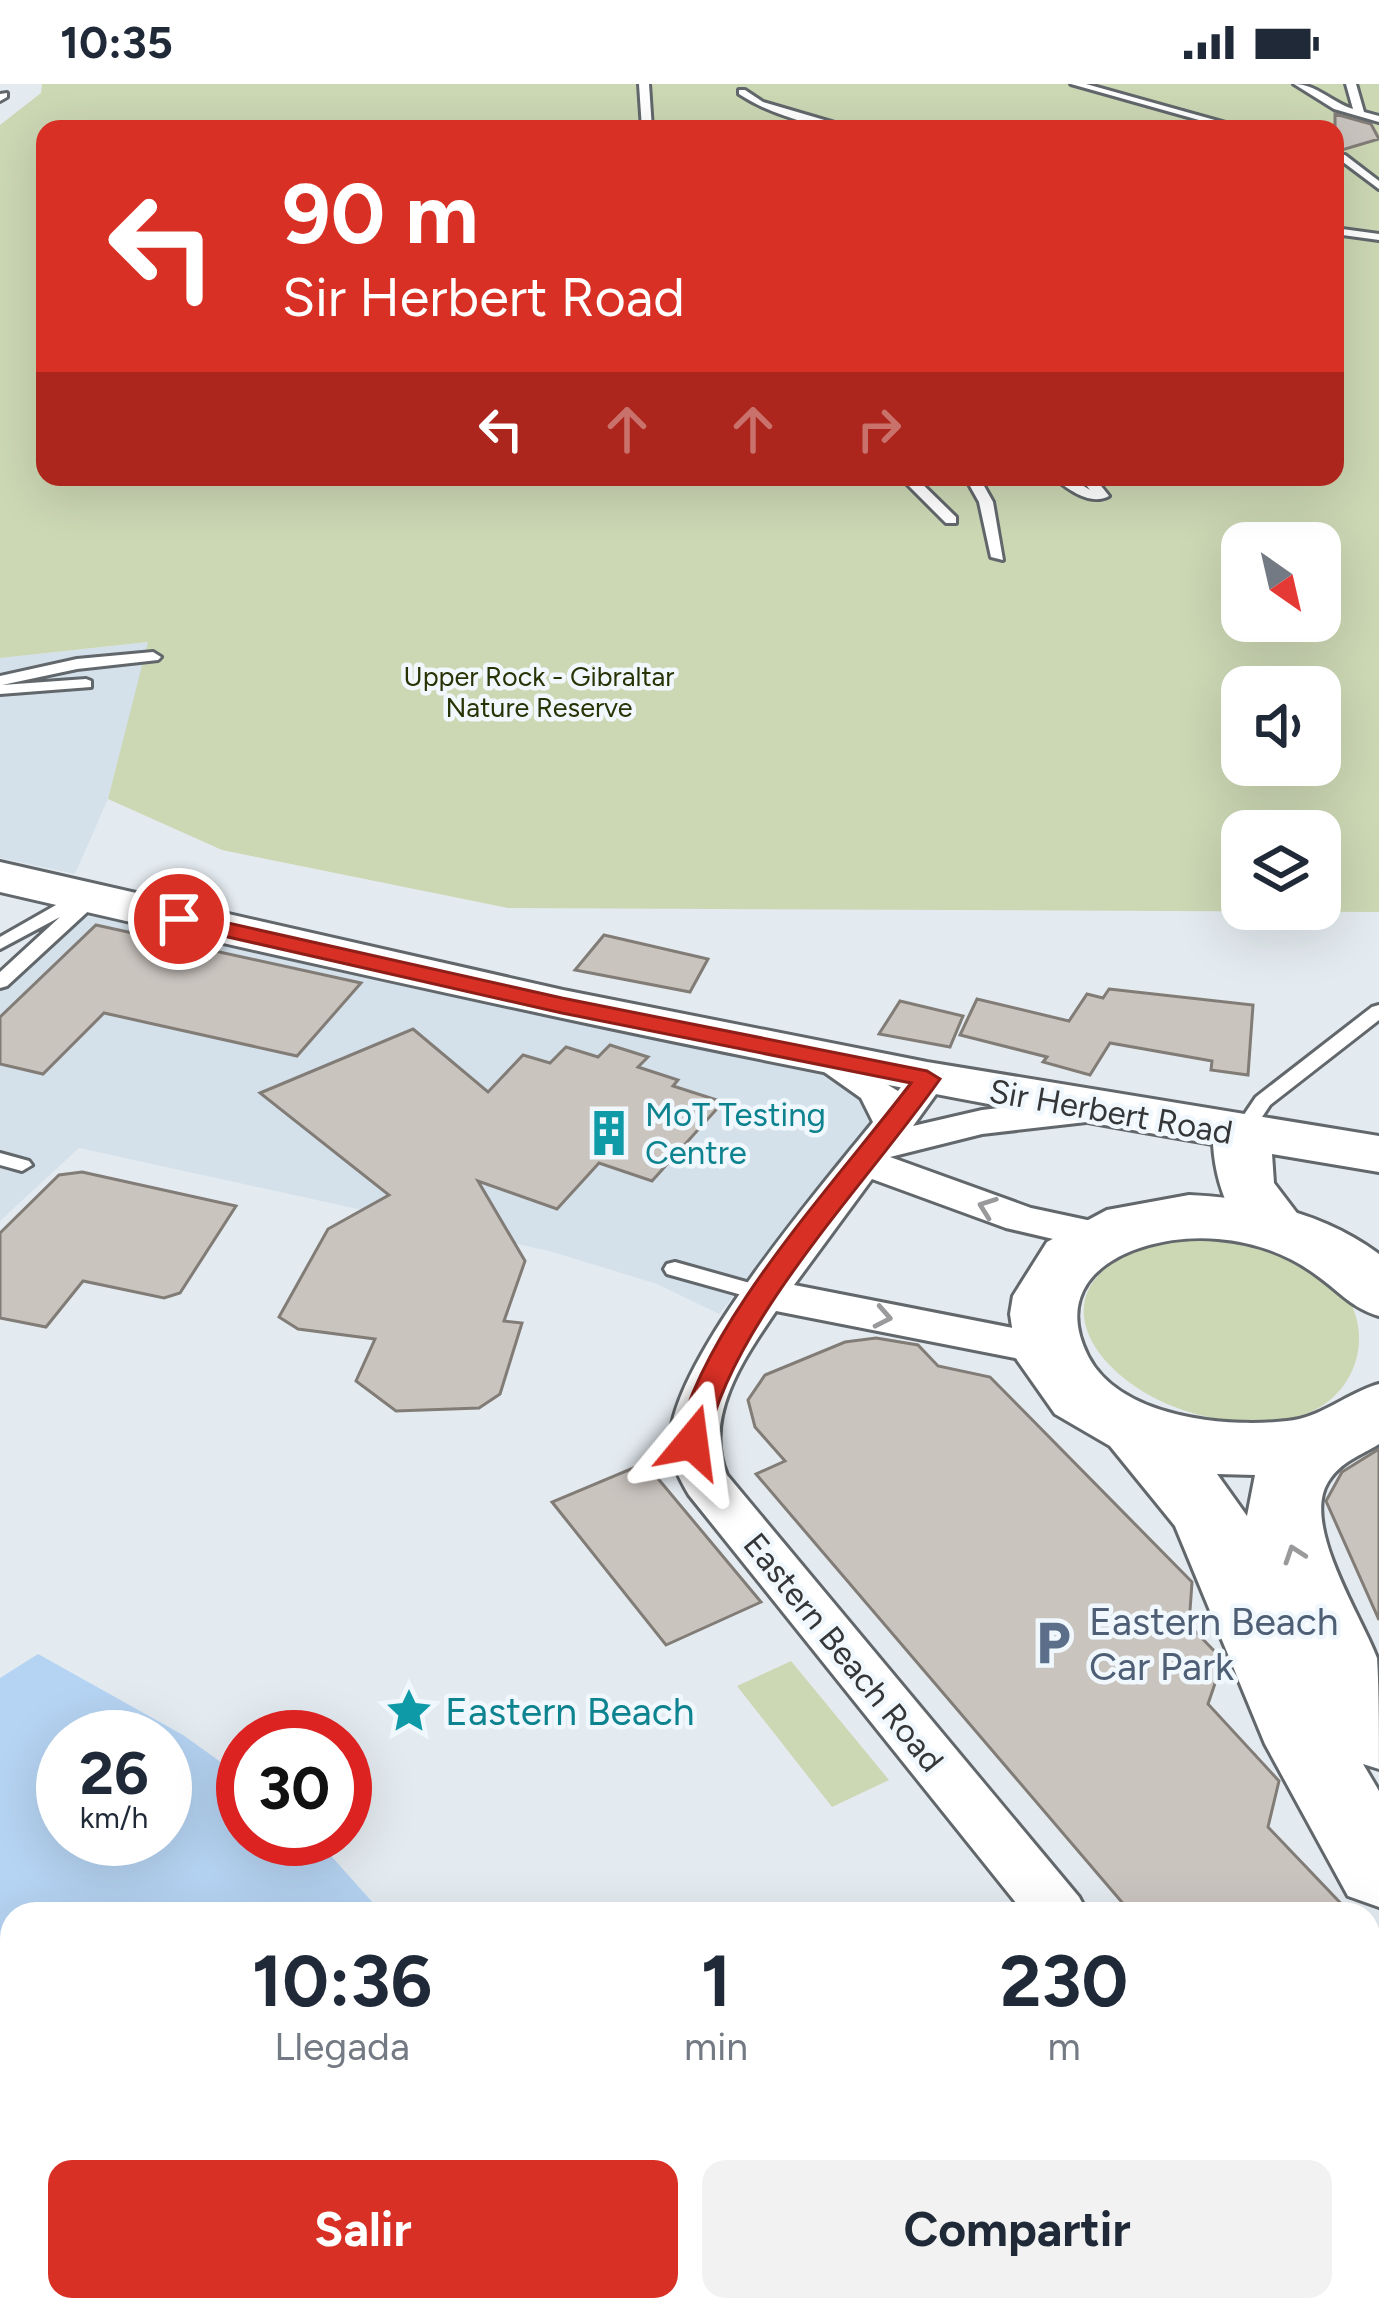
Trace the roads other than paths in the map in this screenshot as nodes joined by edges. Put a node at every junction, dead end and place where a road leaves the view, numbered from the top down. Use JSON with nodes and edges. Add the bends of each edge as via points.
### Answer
{"nodes":[{"id":1,"x":644,"y":84,"type":"edge"},
{"id":2,"x":1076,"y":84,"type":"edge"},
{"id":3,"x":1299,"y":84,"type":"edge"},
{"id":4,"x":1351,"y":84,"type":"edge"},
{"id":5,"x":742,"y":92,"type":"dead end"},
{"id":6,"x":1360,"y":115,"type":"junction"},
{"id":7,"x":1379,"y":119,"type":"edge"},
{"id":8,"x":646,"y":120,"type":"edge"},
{"id":9,"x":818,"y":120,"type":"edge"},
{"id":10,"x":1208,"y":120,"type":"edge"},
{"id":11,"x":1344,"y":157,"type":"edge"},
{"id":12,"x":1344,"y":160,"type":"edge"},
{"id":13,"x":1379,"y":164,"type":"edge"},
{"id":14,"x":1379,"y":186,"type":"edge"},
{"id":15,"x":1344,"y":232,"type":"edge"},
{"id":16,"x":1379,"y":237,"type":"edge"},
{"id":17,"x":916,"y":486,"type":"edge"},
{"id":18,"x":977,"y":486,"type":"edge"},
{"id":19,"x":1075,"y":486,"type":"edge"},
{"id":20,"x":1094,"y":486,"type":"edge"},
{"id":21,"x":950,"y":520,"type":"dead end"},
{"id":22,"x":998,"y":557,"type":"dead end"},
{"id":23,"x":153,"y":657,"type":"dead end"},
{"id":24,"x":0,"y":681,"type":"edge"},
{"id":25,"x":86,"y":684,"type":"dead end"},
{"id":26,"x":0,"y":690,"type":"edge"},
{"id":27,"x":0,"y":878,"type":"edge"},
{"id":28,"x":84,"y":898,"type":"junction"},
{"id":29,"x":0,"y":944,"type":"edge"},
{"id":30,"x":0,"y":982,"type":"edge"},
{"id":31,"x":1379,"y":1011,"type":"edge"},
{"id":32,"x":822,"y":1057,"type":"junction"},
{"id":33,"x":927,"y":1079,"type":"junction"},
{"id":34,"x":1098,"y":1109,"type":"junction"},
{"id":35,"x":879,"y":1144,"type":"junction"},
{"id":36,"x":1379,"y":1154,"type":"edge"},
{"id":37,"x":1255,"y":1183,"type":"junction"},
{"id":38,"x":1100,"y":1236,"type":"junction"},
{"id":39,"x":675,"y":1269,"type":"dead end"},
{"id":40,"x":1379,"y":1293,"type":"edge"},
{"id":41,"x":768,"y":1295,"type":"junction"},
{"id":42,"x":1057,"y":1363,"type":"junction"},
{"id":43,"x":1350,"y":1427,"type":"edge"},
{"id":44,"x":1135,"y":1428,"type":"junction"},
{"id":45,"x":1363,"y":1786,"type":"edge"},
{"id":46,"x":1379,"y":1870,"type":"edge"},
{"id":47,"x":1049,"y":1902,"type":"edge"}],
"edges":[{"from":1,"to":8,"type":"lane"},
{"from":2,"to":10,"type":"lane"},
{"from":3,"to":6,"type":"lane"},
{"from":4,"to":6,"type":"lane"},
{"from":5,"to":9,"type":"lane"},
{"from":6,"to":7,"type":"lane"},
{"from":11,"to":13,"type":"lane"},
{"from":12,"to":14,"type":"lane"},
{"from":15,"to":16,"type":"lane"},
{"from":17,"to":21,"type":"lane"},
{"from":18,"to":22,"type":"lane"},
{"from":19,"to":20,"type":"lane","via":[[1102,496]]},
{"from":23,"to":24,"type":"lane"},
{"from":25,"to":26,"type":"lane"},
{"from":27,"to":28,"type":"main road","name":"Sir Herbert Road"},
{"from":28,"to":29,"type":"lane"},
{"from":28,"to":30,"type":"lane"},
{"from":28,"to":32,"type":"main road","name":"Sir Herbert Road"},
{"from":31,"to":37,"type":"lane","via":[[1263,1101]]},
{"from":32,"to":33,"type":"main road","name":"Sir Herbert Road"},
{"from":32,"to":35,"type":"street","via":[[878,1091]]},
{"from":33,"to":34,"type":"main road","name":"Sir Herbert Road"},
{"from":33,"to":35,"type":"street","name":"Eastern Beach Road"},
{"from":34,"to":35,"type":"street"},
{"from":34,"to":37,"type":"main road","name":"Sir Herbert Road"},
{"from":38,"to":35,"type":"street","one_way":true,"via":[[1064,1233]]},
{"from":35,"to":41,"type":"street","name":"Eastern Beach Road"},
{"from":36,"to":37,"type":"main road","name":"Sir Herbert Road"},
{"from":37,"to":38,"type":"highway","via":[[1184,1216]]},
{"from":37,"to":40,"type":"highway"},
{"from":38,"to":42,"type":"highway","via":[[1066,1260],[1047,1291],[1044,1326]]},
{"from":39,"to":41,"type":"lane"},
{"from":41,"to":42,"type":"street","one_way":true,"via":[[1028,1345]]},
{"from":41,"to":47,"type":"street","name":"Eastern Beach Road","via":[[730,1342],[700,1405],[692,1442],[706,1483]]},
{"from":42,"to":44,"type":"highway","via":[[1088,1398]]},
{"from":43,"to":44,"type":"highway","via":[[1285,1452],[1228,1452]]},
{"from":45,"to":43,"type":"highway","one_way":true,"via":[[1287,1533],[1288,1483]]},
{"from":44,"to":45,"type":"highway","via":[[1208,1514]]},
{"from":45,"to":46,"type":"highway"}]}
